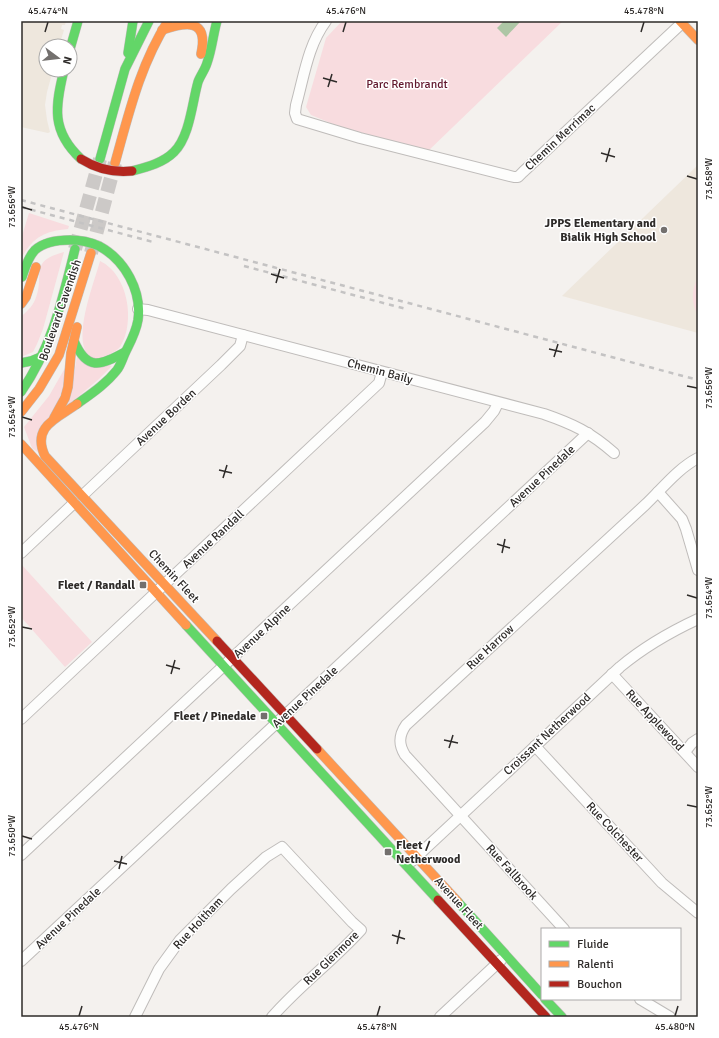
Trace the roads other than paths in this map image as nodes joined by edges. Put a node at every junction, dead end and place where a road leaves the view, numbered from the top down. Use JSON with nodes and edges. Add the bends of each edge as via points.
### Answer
{"nodes":[{"id":1,"x":78,"y":21,"type":"edge"},
{"id":2,"x":133,"y":21,"type":"edge"},
{"id":3,"x":149,"y":21,"type":"edge"},
{"id":4,"x":168,"y":21,"type":"edge"},
{"id":5,"x":217,"y":21,"type":"edge"},
{"id":6,"x":326,"y":21,"type":"edge"},
{"id":7,"x":681,"y":22,"type":"edge"},
{"id":8,"x":162,"y":30,"type":"junction"},
{"id":9,"x":73,"y":38,"type":"edge"},
{"id":10,"x":698,"y":40,"type":"edge"},
{"id":11,"x":125,"y":69,"type":"junction"},
{"id":12,"x":62,"y":78,"type":"edge"},
{"id":13,"x":199,"y":79,"type":"junction"},
{"id":14,"x":100,"y":159,"type":"tunnel mouth"},
{"id":15,"x":115,"y":163,"type":"tunnel mouth"},
{"id":16,"x":75,"y":250,"type":"tunnel mouth"},
{"id":17,"x":91,"y":253,"type":"tunnel mouth"},
{"id":18,"x":25,"y":278,"type":"edge"},
{"id":19,"x":84,"y":279,"type":"junction"},
{"id":20,"x":21,"y":304,"type":"edge"},
{"id":21,"x":138,"y":309,"type":"junction"},
{"id":22,"x":243,"y":335,"type":"junction"},
{"id":23,"x":74,"y":341,"type":"junction"},
{"id":24,"x":125,"y":352,"type":"junction"},
{"id":25,"x":43,"y":356,"type":"junction"},
{"id":26,"x":23,"y":365,"type":"edge"},
{"id":27,"x":382,"y":372,"type":"junction"},
{"id":28,"x":21,"y":392,"type":"edge"},
{"id":29,"x":498,"y":403,"type":"junction"},
{"id":30,"x":21,"y":412,"type":"edge"},
{"id":31,"x":54,"y":419,"type":"junction"},
{"id":32,"x":588,"y":433,"type":"junction"},
{"id":33,"x":21,"y":444,"type":"edge"},
{"id":34,"x":614,"y":453,"type":"dead end"},
{"id":35,"x":698,"y":458,"type":"edge"},
{"id":36,"x":658,"y":492,"type":"junction"},
{"id":37,"x":83,"y":495,"type":"junction"},
{"id":38,"x":74,"y":503,"type":"junction"},
{"id":39,"x":21,"y":553,"type":"edge"},
{"id":40,"x":698,"y":570,"type":"edge"},
{"id":41,"x":165,"y":584,"type":"junction"},
{"id":42,"x":157,"y":592,"type":"junction"},
{"id":43,"x":698,"y":619,"type":"edge"},
{"id":44,"x":233,"y":657,"type":"junction"},
{"id":45,"x":224,"y":665,"type":"junction"},
{"id":46,"x":612,"y":674,"type":"junction"},
{"id":47,"x":285,"y":715,"type":"junction"},
{"id":48,"x":21,"y":718,"type":"edge"},
{"id":49,"x":277,"y":723,"type":"junction"},
{"id":50,"x":698,"y":739,"type":"edge"},
{"id":51,"x":312,"y":745,"type":"joint"},
{"id":52,"x":536,"y":746,"type":"junction"},
{"id":53,"x":685,"y":752,"type":"junction"},
{"id":54,"x":304,"y":753,"type":"joint"},
{"id":55,"x":698,"y":767,"type":"edge"},
{"id":56,"x":460,"y":815,"type":"junction"},
{"id":57,"x":282,"y":847,"type":"joint"},
{"id":58,"x":21,"y":855,"type":"edge"},
{"id":59,"x":417,"y":856,"type":"junction"},
{"id":60,"x":408,"y":865,"type":"junction"},
{"id":61,"x":698,"y":913,"type":"edge"},
{"id":62,"x":563,"y":928,"type":"edge"},
{"id":63,"x":506,"y":956,"type":"junction"},
{"id":64,"x":21,"y":961,"type":"edge"},
{"id":65,"x":498,"y":963,"type":"junction"},
{"id":66,"x":541,"y":994,"type":"edge"},
{"id":67,"x":546,"y":1000,"type":"edge"},
{"id":68,"x":642,"y":1000,"type":"edge"},
{"id":69,"x":135,"y":1017,"type":"edge"},
{"id":70,"x":272,"y":1017,"type":"edge"},
{"id":71,"x":440,"y":1017,"type":"edge"},
{"id":72,"x":546,"y":1017,"type":"edge"},
{"id":73,"x":562,"y":1017,"type":"edge"},
{"id":74,"x":670,"y":1017,"type":"edge"}],
"edges":[{"from":1,"to":9,"type":"main road"},
{"from":2,"to":11,"type":"main road"},
{"from":3,"to":11,"type":"main road"},
{"from":4,"to":8,"type":"main road"},
{"from":5,"to":13,"type":"main road","via":[[204,72]]},
{"from":6,"to":7,"type":"street","name":"Chemin Merrimac","via":[[313,43],[296,105],[297,119],[514,177],[518,177]]},
{"from":7,"to":10,"type":"main road"},
{"from":8,"to":13,"type":"main road","via":[[185,24],[192,25],[202,33],[204,41],[197,70]]},
{"from":8,"to":15,"type":"main road","via":[[140,75]]},
{"from":11,"to":14,"type":"main road"},
{"from":12,"to":13,"type":"main road","bridge":true,"via":[[56,109],[64,139],[70,148],[91,165],[120,172],[132,171],[165,159],[179,146]]},
{"from":16,"to":25,"type":"main road","name":"Boulevard Cavendish","via":[[54,327]]},
{"from":17,"to":19,"type":"main road","name":"Boulevard Cavendish"},
{"from":18,"to":20,"type":"main road","via":[[26,297]]},
{"from":18,"to":21,"type":"main road","via":[[42,255],[56,242],[84,241],[109,253],[122,265],[130,277]]},
{"from":19,"to":23,"type":"main road"},
{"from":19,"to":30,"type":"main road","name":"Boulevard Cavendish","via":[[56,361],[39,390]]},
{"from":21,"to":22,"type":"street","name":"Chemin Baily"},
{"from":21,"to":24,"type":"main road","via":[[135,332]]},
{"from":22,"to":27,"type":"street","name":"Chemin Baily"},
{"from":22,"to":37,"type":"street","name":"Avenue Borden","via":[[240,346],[221,365]]},
{"from":23,"to":24,"type":"main road","via":[[83,358],[94,363],[106,363]]},
{"from":23,"to":31,"type":"main road","via":[[68,387]]},
{"from":24,"to":31,"type":"main road","via":[[117,369],[98,388]]},
{"from":25,"to":26,"type":"main road"},
{"from":25,"to":28,"type":"main road","name":"Boulevard Cavendish"},
{"from":27,"to":29,"type":"street","name":"Chemin Baily"},
{"from":27,"to":41,"type":"street","name":"Avenue Randall","via":[[379,383]]},
{"from":29,"to":32,"type":"street","name":"Chemin Baily","via":[[564,420]]},
{"from":29,"to":44,"type":"street","name":"Avenue Alpine","via":[[485,422]]},
{"from":31,"to":37,"type":"main road","name":"Chemin Fleet","via":[[43,432],[42,450]]},
{"from":32,"to":34,"type":"street","name":"Chemin Baily"},
{"from":32,"to":47,"type":"street","name":"Avenue Pinedale"},
{"from":33,"to":38,"type":"main road","name":"Chemin Fleet"},
{"from":35,"to":36,"type":"street","name":"Rue Harrow","via":[[676,474]]},
{"from":36,"to":40,"type":"street","via":[[682,518]]},
{"from":36,"to":56,"type":"street","name":"Rue Harrow","via":[[403,730],[400,745],[405,755]]},
{"from":37,"to":41,"type":"main road","name":"Chemin Fleet"},
{"from":38,"to":39,"type":"street"},
{"from":38,"to":42,"type":"main road","name":"Chemin Fleet"},
{"from":41,"to":42,"type":"street","name":"Avenue Randall"},
{"from":41,"to":44,"type":"main road","name":"Chemin Fleet"},
{"from":42,"to":45,"type":"main road","name":"Chemin Fleet"},
{"from":42,"to":48,"type":"street","name":"Avenue Randall"},
{"from":43,"to":46,"type":"street","name":"Croissant Netherwood","via":[[647,646]]},
{"from":44,"to":45,"type":"street","name":"Avenue Alpine"},
{"from":44,"to":47,"type":"main road","name":"Chemin Fleet"},
{"from":45,"to":49,"type":"main road","name":"Chemin Fleet"},
{"from":45,"to":58,"type":"street","name":"Avenue Alpine"},
{"from":46,"to":52,"type":"street","name":"Croissant Netherwood"},
{"from":46,"to":53,"type":"street","name":"Rue Applewood"},
{"from":47,"to":49,"type":"street","name":"Avenue Pinedale"},
{"from":47,"to":51,"type":"main road","name":"Chemin Fleet"},
{"from":49,"to":54,"type":"main road","name":"Chemin Fleet"},
{"from":49,"to":64,"type":"street","name":"Avenue Pinedale"},
{"from":50,"to":53,"type":"street"},
{"from":51,"to":59,"type":"main road","name":"Avenue Fleet"},
{"from":52,"to":56,"type":"street","name":"Croissant Netherwood"},
{"from":52,"to":61,"type":"street","name":"Rue Colchester","via":[[662,883]]},
{"from":53,"to":55,"type":"street","name":"Rue Applewood"},
{"from":54,"to":60,"type":"main road","name":"Avenue Fleet"},
{"from":56,"to":59,"type":"street","name":"Croissant Netherwood"},
{"from":56,"to":62,"type":"street","name":"Rue Fallbrook"},
{"from":57,"to":69,"type":"street","name":"Rue Holtham","via":[[266,857],[180,940],[159,969]]},
{"from":57,"to":70,"type":"street","name":"Rue Glenmore","via":[[361,930]]},
{"from":59,"to":60,"type":"street","name":"Croissant Netherwood"},
{"from":59,"to":63,"type":"main road","name":"Avenue Fleet"},
{"from":60,"to":65,"type":"main road","name":"Avenue Fleet"},
{"from":63,"to":65,"type":"street"},
{"from":63,"to":66,"type":"main road","name":"Avenue Fleet"},
{"from":65,"to":71,"type":"street"},
{"from":65,"to":72,"type":"main road","name":"Avenue Fleet"},
{"from":67,"to":73,"type":"main road"},
{"from":68,"to":74,"type":"street"}]}
